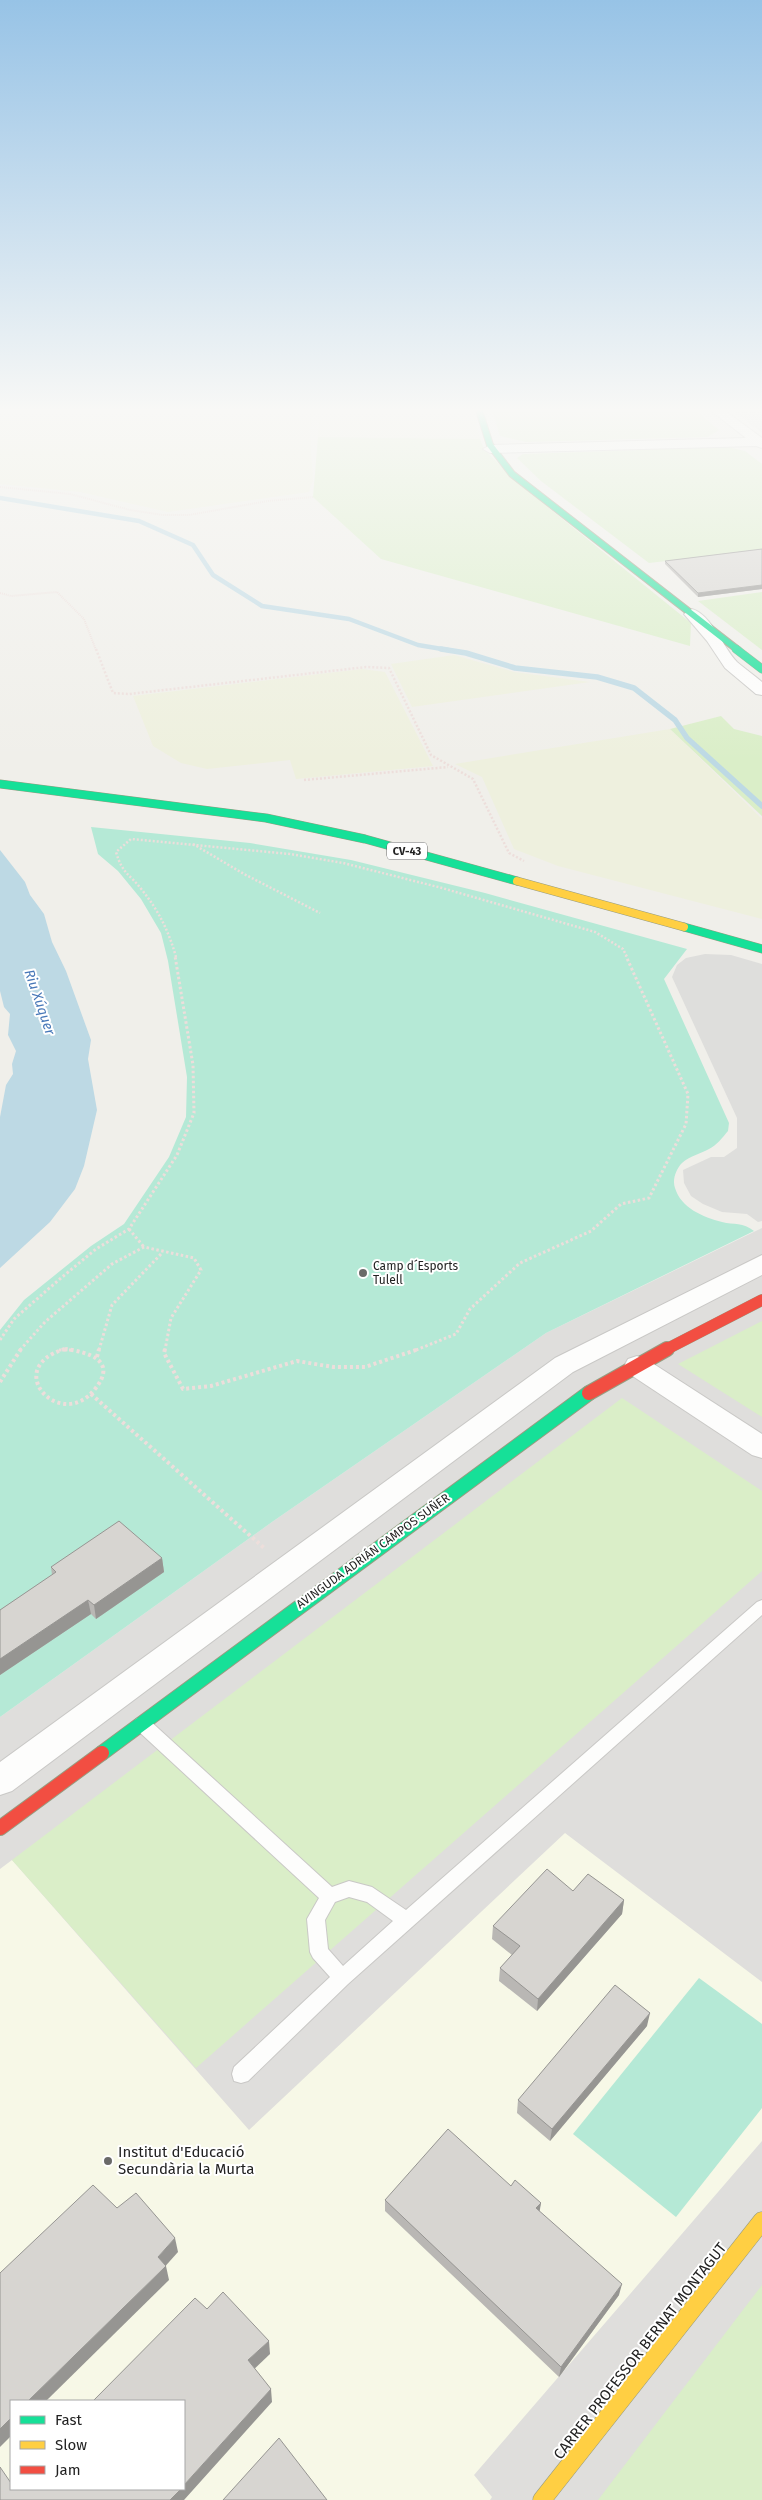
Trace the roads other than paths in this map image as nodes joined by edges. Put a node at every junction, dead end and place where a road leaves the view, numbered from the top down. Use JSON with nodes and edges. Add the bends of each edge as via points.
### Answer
{"nodes":[{"id":1,"x":579,"y":527,"type":"edge"},
{"id":2,"x":684,"y":607,"type":"junction"},
{"id":3,"x":762,"y":669,"type":"edge"},
{"id":4,"x":762,"y":690,"type":"edge"},
{"id":5,"x":0,"y":784,"type":"edge"},
{"id":6,"x":668,"y":923,"type":"junction"},
{"id":7,"x":762,"y":945,"type":"edge"},
{"id":8,"x":762,"y":950,"type":"edge"},
{"id":9,"x":762,"y":1264,"type":"edge"},
{"id":10,"x":762,"y":1300,"type":"edge"},
{"id":11,"x":637,"y":1366,"type":"junction"},
{"id":12,"x":762,"y":1448,"type":"edge"},
{"id":13,"x":762,"y":1606,"type":"edge"},
{"id":14,"x":140,"y":1723,"type":"junction"},
{"id":15,"x":0,"y":1781,"type":"edge"},
{"id":16,"x":0,"y":1828,"type":"edge"},
{"id":17,"x":329,"y":1896,"type":"junction"},
{"id":18,"x":406,"y":1920,"type":"junction"},
{"id":19,"x":342,"y":1978,"type":"junction"},
{"id":20,"x":241,"y":2074,"type":"dead end"},
{"id":21,"x":762,"y":2222,"type":"edge"},
{"id":22,"x":542,"y":2500,"type":"edge"}],
"edges":[{"from":1,"to":2,"type":"street"},
{"from":2,"to":3,"type":"street"},
{"from":2,"to":4,"type":"street","via":[[708,632],[731,665]]},
{"from":5,"to":6,"type":"street","number":"CV-43","via":[[266,818],[364,839]]},
{"from":6,"to":7,"type":"street"},
{"from":6,"to":8,"type":"street","number":"CV-43"},
{"from":9,"to":15,"type":"street","via":[[564,1365]]},
{"from":10,"to":11,"type":"street","name":"AVINGUDA ADRIÁN CAMPOS SUÑER"},
{"from":11,"to":12,"type":"street"},
{"from":11,"to":14,"type":"street","name":"AVINGUDA ADRIÁN CAMPOS SUÑER","via":[[590,1392]]},
{"from":13,"to":18,"type":"lane"},
{"from":14,"to":16,"type":"street","name":"AVINGUDA ADRIÁN CAMPOS SUÑER"},
{"from":14,"to":17,"type":"lane"},
{"from":17,"to":18,"type":"lane","via":[[349,1889],[372,1895]]},
{"from":17,"to":19,"type":"lane","via":[[316,1919],[319,1952]]},
{"from":18,"to":19,"type":"lane"},
{"from":19,"to":20,"type":"lane"},
{"from":21,"to":22,"type":"street","name":"CARRER PROFESSOR BERNAT MONTAGUT"}]}
